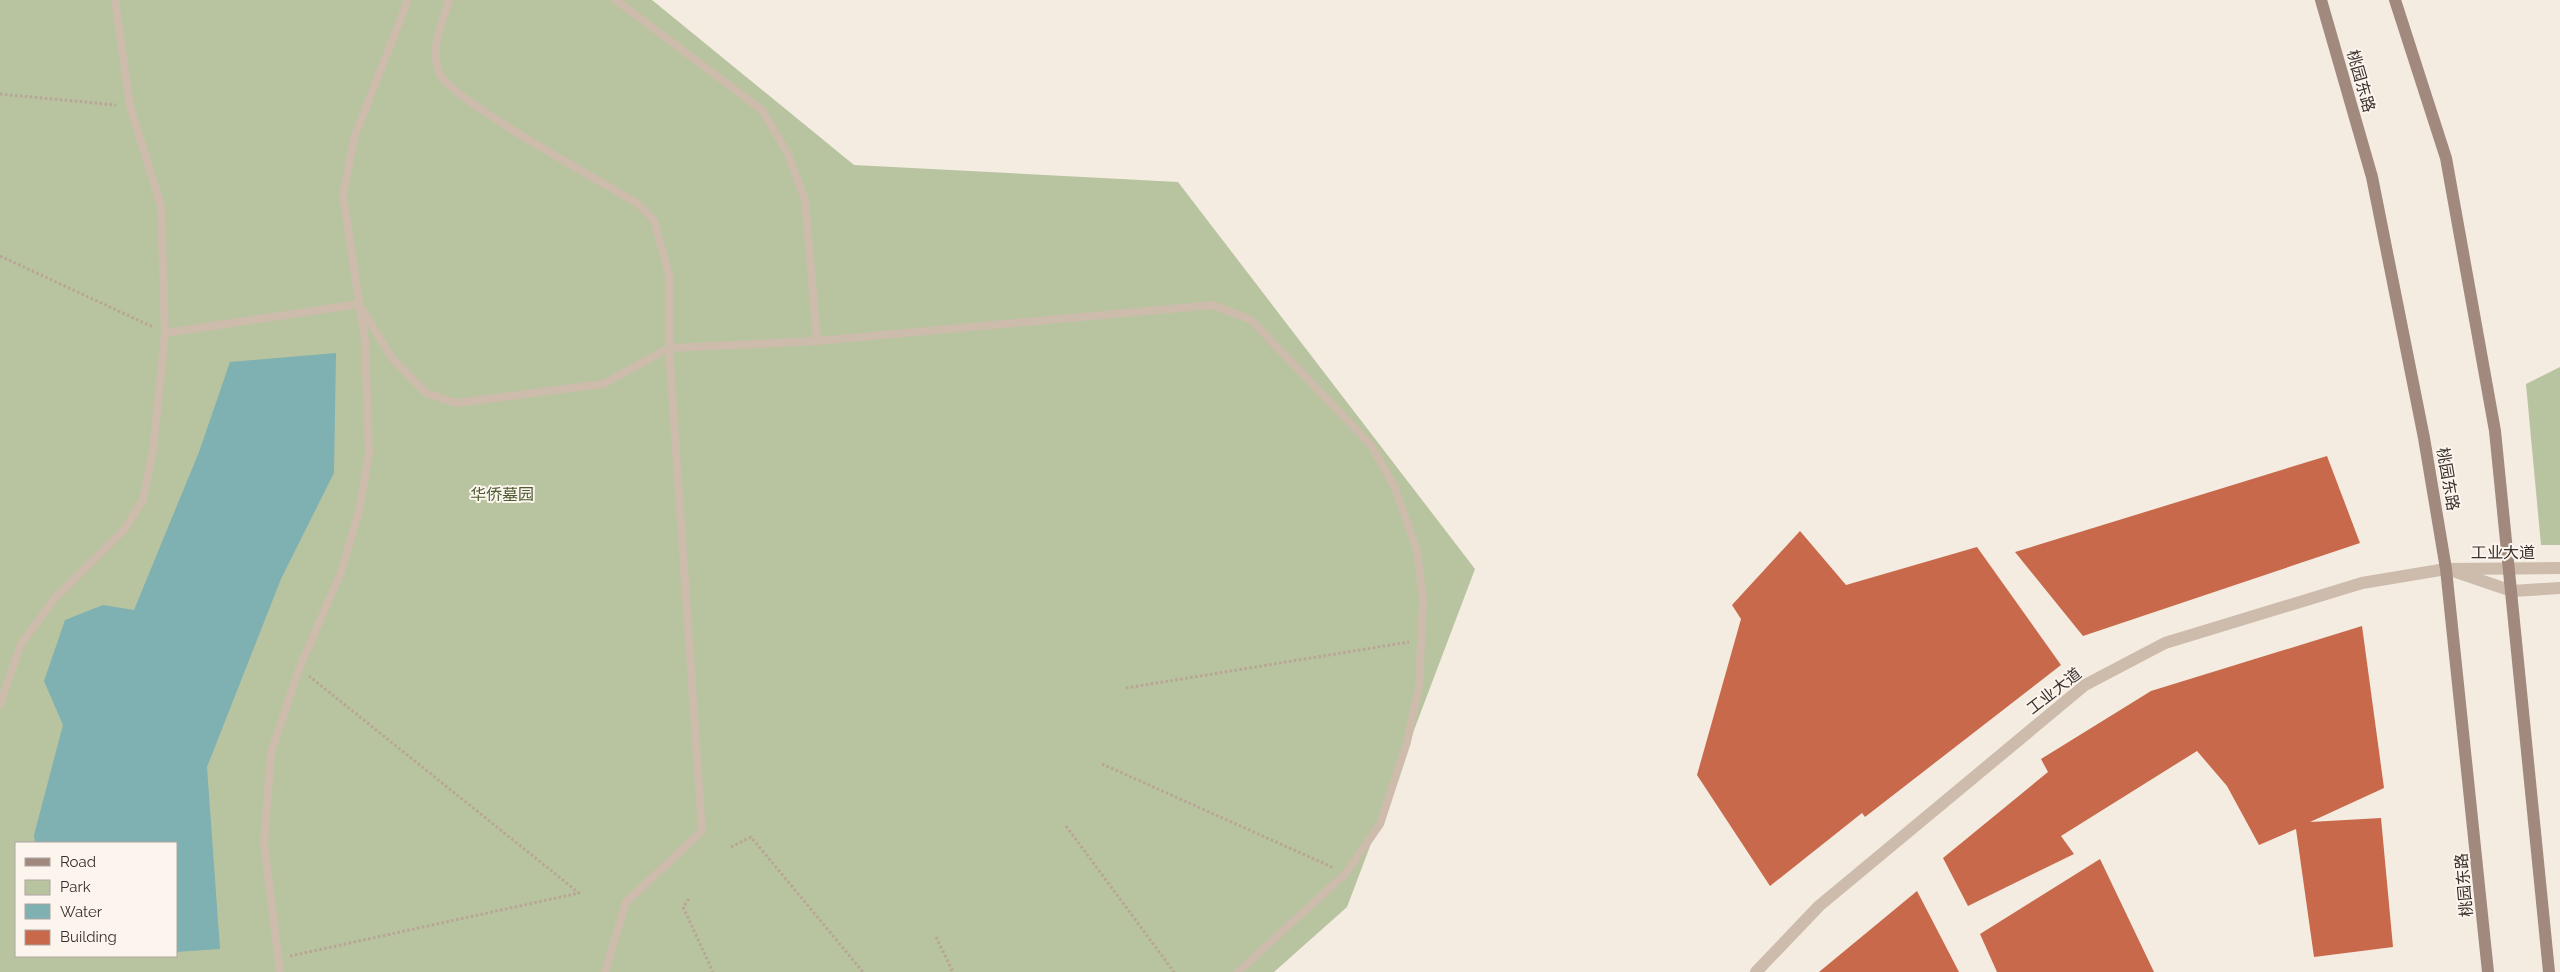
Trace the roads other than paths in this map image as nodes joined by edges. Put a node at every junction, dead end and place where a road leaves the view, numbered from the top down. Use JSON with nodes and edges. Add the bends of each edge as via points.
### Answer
{"nodes":[{"id":1,"x":115,"y":0,"type":"edge"},
{"id":2,"x":408,"y":0,"type":"edge"},
{"id":3,"x":449,"y":0,"type":"edge"},
{"id":4,"x":616,"y":0,"type":"edge"},
{"id":5,"x":2321,"y":0,"type":"edge"},
{"id":6,"x":2395,"y":0,"type":"edge"},
{"id":7,"x":360,"y":304,"type":"junction"},
{"id":8,"x":165,"y":333,"type":"junction"},
{"id":9,"x":817,"y":341,"type":"junction"},
{"id":10,"x":669,"y":348,"type":"junction"},
{"id":11,"x":2509,"y":568,"type":"junction"},
{"id":12,"x":2560,"y":568,"type":"edge"},
{"id":13,"x":2446,"y":569,"type":"junction"},
{"id":14,"x":2560,"y":588,"type":"edge"},
{"id":15,"x":2512,"y":591,"type":"junction"},
{"id":16,"x":0,"y":704,"type":"edge"},
{"id":17,"x":280,"y":972,"type":"edge"},
{"id":18,"x":604,"y":972,"type":"edge"},
{"id":19,"x":1238,"y":972,"type":"edge"},
{"id":20,"x":1756,"y":972,"type":"edge"},
{"id":21,"x":2488,"y":972,"type":"edge"},
{"id":22,"x":2549,"y":972,"type":"edge"}],
"edges":[{"from":1,"to":8,"type":"lane","via":[[130,106],[161,206]]},
{"from":2,"to":7,"type":"lane","via":[[354,138],[343,195]]},
{"from":3,"to":10,"type":"lane","via":[[435,47],[440,75],[468,101],[637,203],[654,220],[668,275]]},
{"from":4,"to":9,"type":"lane","via":[[762,110],[788,154],[805,200]]},
{"from":5,"to":13,"type":"main road","name":"桃园东路","via":[[2372,177],[2424,438]]},
{"from":6,"to":11,"type":"main road","via":[[2446,158],[2495,431]]},
{"from":7,"to":8,"type":"lane"},
{"from":7,"to":10,"type":"lane","via":[[392,358],[426,393],[456,403],[603,384]]},
{"from":7,"to":17,"type":"lane","via":[[365,341],[370,453],[359,511],[341,572],[299,668],[271,753],[264,844]]},
{"from":8,"to":16,"type":"lane","via":[[143,500],[124,530],[54,599],[22,644]]},
{"from":9,"to":10,"type":"lane"},
{"from":9,"to":19,"type":"lane","via":[[1213,305],[1251,320],[1371,445],[1395,488],[1417,551],[1423,600],[1419,687],[1407,742],[1380,824],[1346,873]]},
{"from":10,"to":18,"type":"lane","via":[[702,832],[626,902]]},
{"from":11,"to":12,"type":"street","name":"工业大道"},
{"from":11,"to":13,"type":"street","name":"工业大道"},
{"from":11,"to":15,"type":"main road"},
{"from":13,"to":15,"type":"street","name":"工业大道"},
{"from":13,"to":20,"type":"street","name":"工业大道","via":[[2362,583],[2165,643],[2085,685],[1819,906]]},
{"from":13,"to":21,"type":"main road","name":"桃园东路"},
{"from":14,"to":15,"type":"street","name":"工业大道"},
{"from":15,"to":22,"type":"main road"}]}
